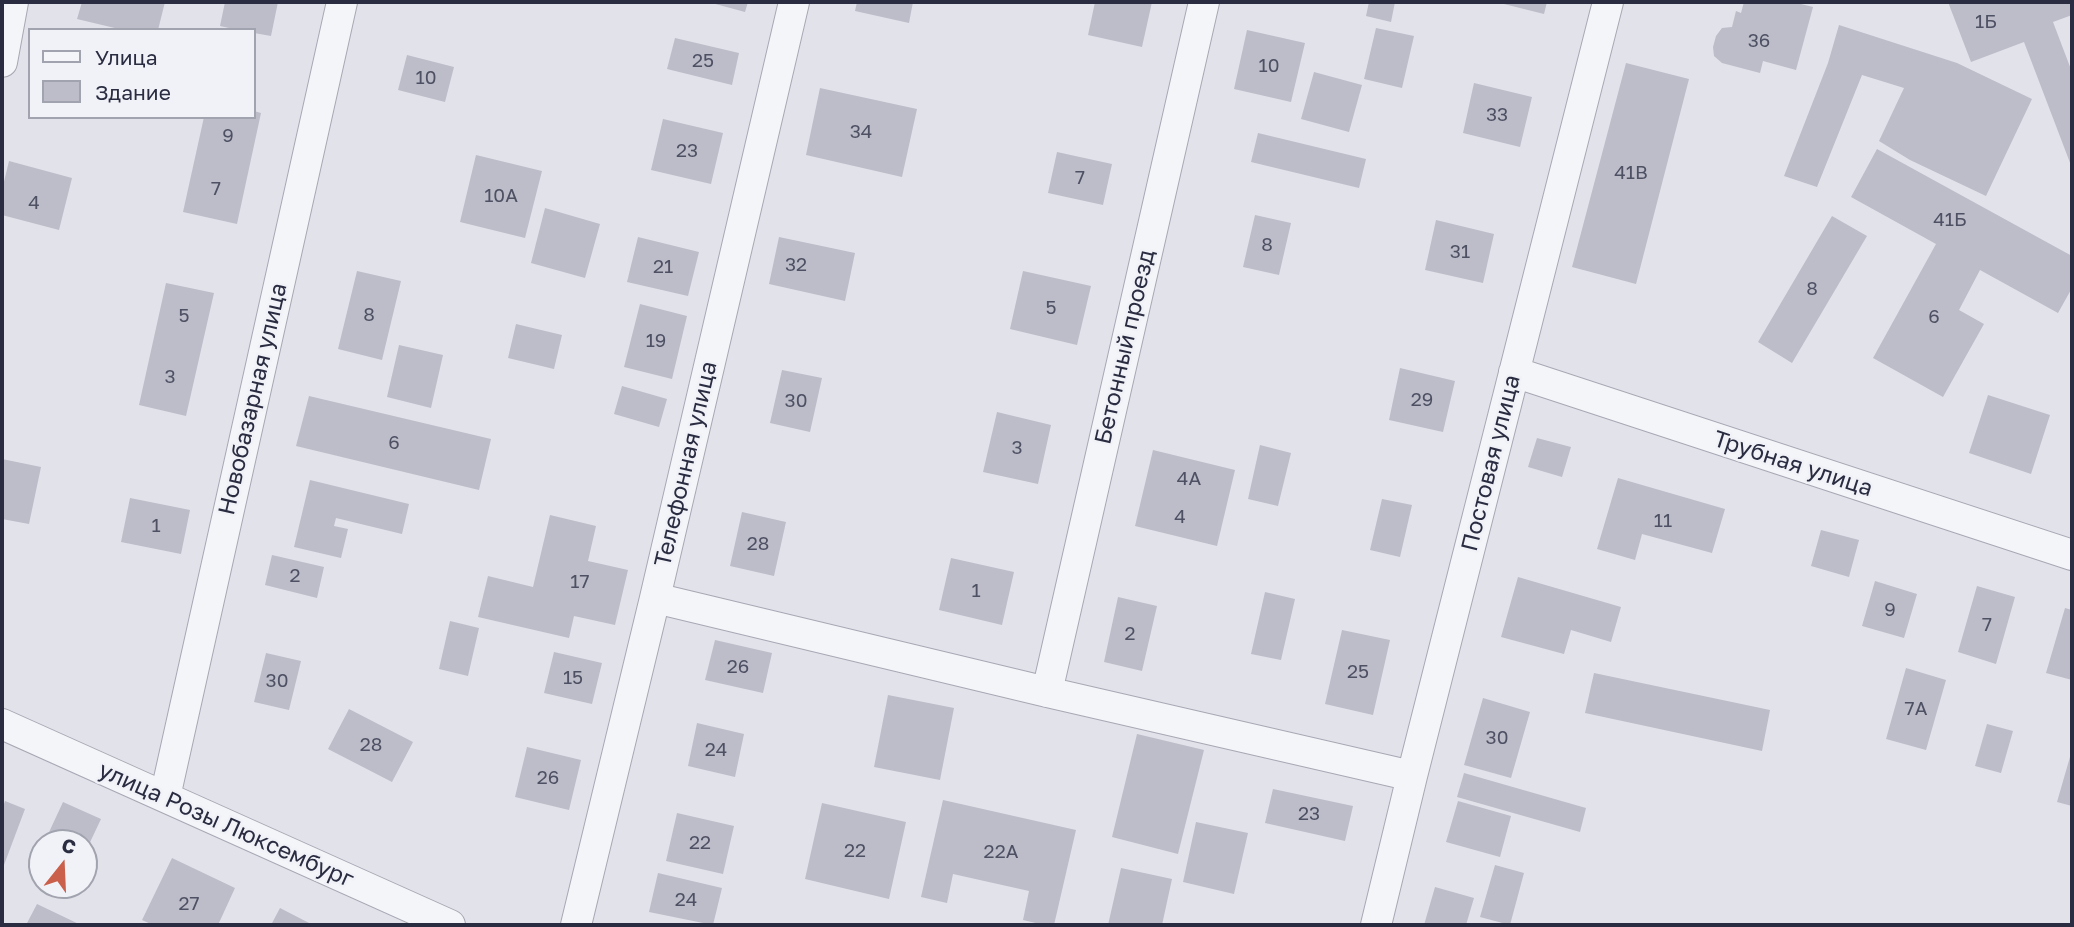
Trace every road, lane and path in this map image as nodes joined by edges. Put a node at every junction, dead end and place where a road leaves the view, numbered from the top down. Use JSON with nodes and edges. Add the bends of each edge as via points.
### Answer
{"nodes":[{"id":1,"x":13,"y":2,"type":"edge"},
{"id":2,"x":342,"y":2,"type":"edge"},
{"id":3,"x":794,"y":2,"type":"edge"},
{"id":4,"x":1204,"y":2,"type":"edge"},
{"id":5,"x":1608,"y":2,"type":"edge"},
{"id":6,"x":2,"y":62,"type":"edge"},
{"id":7,"x":1514,"y":372,"type":"junction"},
{"id":8,"x":2072,"y":555,"type":"edge"},
{"id":9,"x":655,"y":598,"type":"junction"},
{"id":10,"x":1047,"y":692,"type":"junction"},
{"id":11,"x":2,"y":724,"type":"edge"},
{"id":12,"x":1412,"y":776,"type":"junction"},
{"id":13,"x":165,"y":797,"type":"junction"},
{"id":14,"x":450,"y":925,"type":"edge"},
{"id":15,"x":576,"y":925,"type":"edge"},
{"id":16,"x":1376,"y":925,"type":"edge"}],
"edges":[{"from":1,"to":6,"type":"street"},
{"from":2,"to":13,"type":"street","name":"Новобазарная улица"},
{"from":3,"to":9,"type":"street","name":"Телефонная улица"},
{"from":4,"to":10,"type":"street","name":"Бетонный проезд"},
{"from":5,"to":7,"type":"street","name":"Постовая улица"},
{"from":7,"to":8,"type":"street","name":"Трубная улица"},
{"from":7,"to":12,"type":"street","name":"Постовая улица"},
{"from":9,"to":10,"type":"street"},
{"from":9,"to":15,"type":"street","name":"Телефонная улица"},
{"from":10,"to":12,"type":"street"},
{"from":11,"to":13,"type":"street","name":"улица Розы Люксембург"},
{"from":12,"to":16,"type":"street","name":"Постовая улица"},
{"from":13,"to":14,"type":"street","name":"улица Розы Люксембург"}]}
